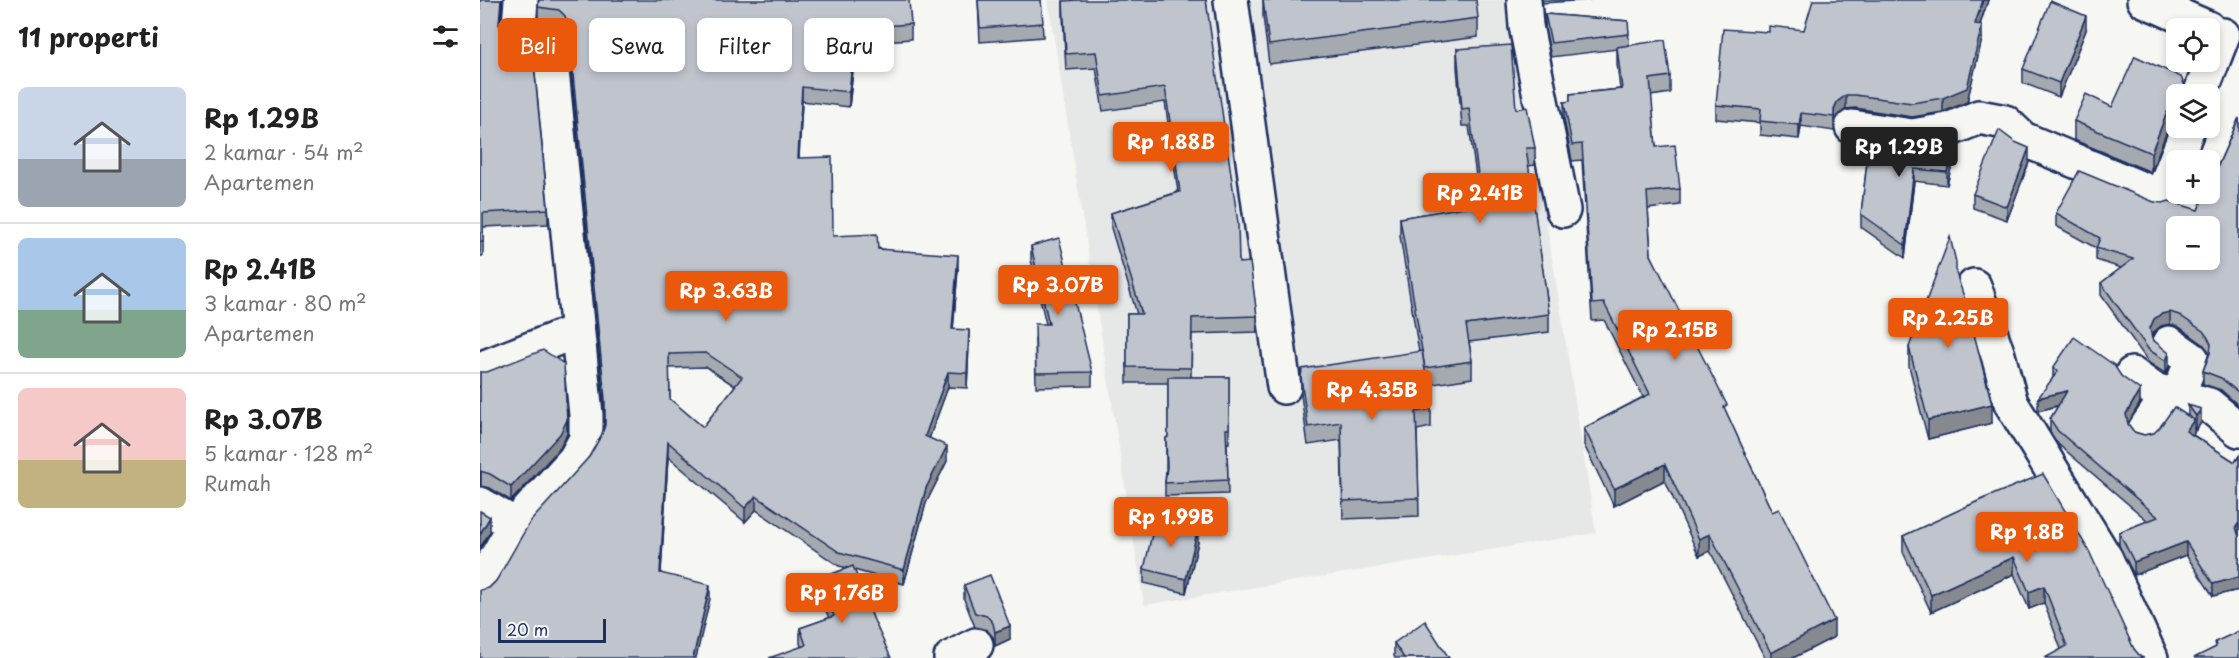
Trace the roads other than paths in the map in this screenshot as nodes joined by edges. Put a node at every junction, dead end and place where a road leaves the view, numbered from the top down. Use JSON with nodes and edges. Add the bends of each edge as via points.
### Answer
{"nodes":[{"id":1,"x":521,"y":0,"type":"edge"},
{"id":2,"x":1231,"y":0,"type":"edge"},
{"id":3,"x":1524,"y":0,"type":"edge"},
{"id":4,"x":2144,"y":0,"type":"edge"},
{"id":5,"x":2184,"y":18,"type":"edge"},
{"id":6,"x":1852,"y":127,"type":"dead end"},
{"id":7,"x":2184,"y":138,"type":"edge"},
{"id":8,"x":1563,"y":210,"type":"dead end"},
{"id":9,"x":1974,"y":286,"type":"dead end"},
{"id":10,"x":576,"y":332,"type":"junction"},
{"id":11,"x":2169,"y":343,"type":"dead end"},
{"id":12,"x":480,"y":369,"type":"edge"},
{"id":13,"x":2132,"y":374,"type":"dead end"},
{"id":14,"x":1284,"y":387,"type":"dead end"},
{"id":15,"x":2169,"y":394,"type":"junction"},
{"id":16,"x":2236,"y":421,"type":"edge"},
{"id":17,"x":2145,"y":429,"type":"dead end"},
{"id":18,"x":480,"y":504,"type":"edge"},
{"id":19,"x":515,"y":525,"type":"junction"},
{"id":20,"x":480,"y":586,"type":"edge"},
{"id":21,"x":2151,"y":658,"type":"edge"}],
"edges":[{"from":1,"to":10,"type":"street","via":[[518,39],[549,40]]},
{"from":2,"to":14,"type":"street"},
{"from":3,"to":8,"type":"street"},
{"from":4,"to":5,"type":"street"},
{"from":6,"to":7,"type":"street","via":[[1912,136],[1948,129],[1979,117],[2005,122],[2023,139],[2161,197]]},
{"from":9,"to":21,"type":"street","via":[[2011,403],[2106,559]]},
{"from":10,"to":12,"type":"street"},
{"from":10,"to":19,"type":"street","via":[[586,439],[575,459]]},
{"from":11,"to":15,"type":"street","via":[[2192,359],[2181,388]]},
{"from":13,"to":15,"type":"street","via":[[2154,390]]},
{"from":15,"to":16,"type":"street","via":[[2209,405]]},
{"from":15,"to":17,"type":"street"},
{"from":18,"to":19,"type":"street"},
{"from":19,"to":20,"type":"street"}]}
